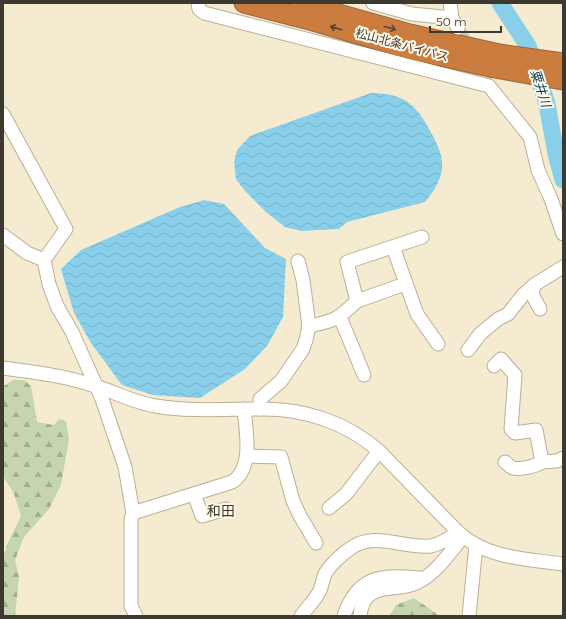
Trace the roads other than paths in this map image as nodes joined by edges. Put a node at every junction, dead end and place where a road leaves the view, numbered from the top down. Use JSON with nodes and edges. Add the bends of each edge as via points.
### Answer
{"nodes":[{"id":1,"x":198,"y":3,"type":"edge"},
{"id":2,"x":244,"y":3,"type":"edge"},
{"id":3,"x":299,"y":3,"type":"edge"},
{"id":4,"x":374,"y":3,"type":"edge"},
{"id":5,"x":450,"y":3,"type":"edge"},
{"id":6,"x":560,"y":71,"type":"edge"},
{"id":7,"x":492,"y":73,"type":"junction"},
{"id":8,"x":3,"y":114,"type":"edge"},
{"id":9,"x":563,"y":234,"type":"edge"},
{"id":10,"x":3,"y":235,"type":"edge"},
{"id":11,"x":419,"y":242,"type":"dead end"},
{"id":12,"x":393,"y":247,"type":"junction"},
{"id":13,"x":44,"y":260,"type":"junction"},
{"id":14,"x":298,"y":261,"type":"dead end"},
{"id":15,"x":561,"y":273,"type":"edge"},
{"id":16,"x":405,"y":284,"type":"junction"},
{"id":17,"x":534,"y":285,"type":"junction"},
{"id":18,"x":357,"y":301,"type":"junction"},
{"id":19,"x":540,"y":310,"type":"dead end"},
{"id":20,"x":340,"y":317,"type":"junction"},
{"id":21,"x":309,"y":326,"type":"junction"},
{"id":22,"x":432,"y":341,"type":"dead end"},
{"id":23,"x":468,"y":350,"type":"dead end"},
{"id":24,"x":494,"y":366,"type":"dead end"},
{"id":25,"x":3,"y":368,"type":"edge"},
{"id":26,"x":364,"y":375,"type":"dead end"},
{"id":27,"x":95,"y":385,"type":"junction"},
{"id":28,"x":244,"y":409,"type":"junction"},
{"id":29,"x":260,"y":409,"type":"junction"},
{"id":30,"x":379,"y":451,"type":"junction"},
{"id":31,"x":247,"y":456,"type":"junction"},
{"id":32,"x":563,"y":458,"type":"edge"},
{"id":33,"x":505,"y":462,"type":"dead end"},
{"id":34,"x":542,"y":462,"type":"junction"},
{"id":35,"x":189,"y":496,"type":"junction"},
{"id":36,"x":329,"y":508,"type":"dead end"},
{"id":37,"x":226,"y":509,"type":"dead end"},
{"id":38,"x":133,"y":513,"type":"junction"},
{"id":39,"x":195,"y":521,"type":"dead end"},
{"id":40,"x":461,"y":534,"type":"junction"},
{"id":41,"x":316,"y":542,"type":"dead end"},
{"id":42,"x":476,"y":545,"type":"junction"},
{"id":43,"x":563,"y":564,"type":"edge"},
{"id":44,"x":425,"y":578,"type":"junction"},
{"id":45,"x":136,"y":616,"type":"edge"},
{"id":46,"x":301,"y":616,"type":"edge"},
{"id":47,"x":344,"y":616,"type":"edge"},
{"id":48,"x":360,"y":616,"type":"edge"},
{"id":49,"x":469,"y":616,"type":"edge"}],
"edges":[{"from":1,"to":7,"type":"street","via":[[199,9],[204,13]]},
{"from":7,"to":2,"type":"highway","name":"松山北条バイパス","one_way":true},
{"from":3,"to":7,"type":"highway","name":"松山北条バイパス","one_way":true,"via":[[410,34]]},
{"from":4,"to":5,"type":"street","via":[[455,23]]},
{"from":6,"to":7,"type":"highway","name":"松山北条バイパス"},
{"from":7,"to":9,"type":"street","via":[[530,137],[538,170]]},
{"from":8,"to":13,"type":"street","via":[[66,229]]},
{"from":10,"to":13,"type":"street","via":[[28,253]]},
{"from":11,"to":12,"type":"street"},
{"from":12,"to":16,"type":"street"},
{"from":12,"to":18,"type":"street","via":[[347,262]]},
{"from":13,"to":27,"type":"street","via":[[57,306],[72,332]]},
{"from":14,"to":21,"type":"street"},
{"from":15,"to":17,"type":"street"},
{"from":16,"to":18,"type":"street"},
{"from":16,"to":22,"type":"street"},
{"from":17,"to":19,"type":"street","via":[[532,294]]},
{"from":17,"to":23,"type":"street","via":[[508,314],[480,334]]},
{"from":18,"to":20,"type":"street"},
{"from":20,"to":21,"type":"street","via":[[330,322]]},
{"from":20,"to":26,"type":"street"},
{"from":21,"to":29,"type":"street","via":[[303,350],[281,381],[260,399]]},
{"from":24,"to":34,"type":"street","via":[[501,359],[515,375],[511,429],[515,433],[536,430]]},
{"from":25,"to":27,"type":"street","via":[[47,374]]},
{"from":27,"to":28,"type":"street","via":[[154,406],[190,410]]},
{"from":27,"to":38,"type":"street","via":[[125,467]]},
{"from":28,"to":29,"type":"street"},
{"from":28,"to":31,"type":"street"},
{"from":29,"to":30,"type":"street","via":[[288,410],[329,420],[368,441]]},
{"from":30,"to":36,"type":"street","via":[[346,494]]},
{"from":30,"to":40,"type":"street"},
{"from":31,"to":35,"type":"street","via":[[239,478]]},
{"from":31,"to":41,"type":"street","via":[[281,457],[293,501]]},
{"from":32,"to":34,"type":"street"},
{"from":33,"to":34,"type":"street","via":[[516,469]]},
{"from":35,"to":37,"type":"street","via":[[202,516]]},
{"from":35,"to":38,"type":"street"},
{"from":35,"to":39,"type":"street"},
{"from":38,"to":45,"type":"street","via":[[131,606]]},
{"from":40,"to":42,"type":"street"},
{"from":40,"to":44,"type":"street","via":[[441,564]]},
{"from":40,"to":46,"type":"street","via":[[432,546],[396,544],[384,540],[362,542],[351,548],[328,569],[319,593]]},
{"from":42,"to":43,"type":"street","via":[[501,556]]},
{"from":42,"to":49,"type":"street"},
{"from":44,"to":47,"type":"street","via":[[388,577],[372,580],[354,594]]},
{"from":44,"to":48,"type":"street","via":[[418,583],[374,591],[360,608]]}]}
